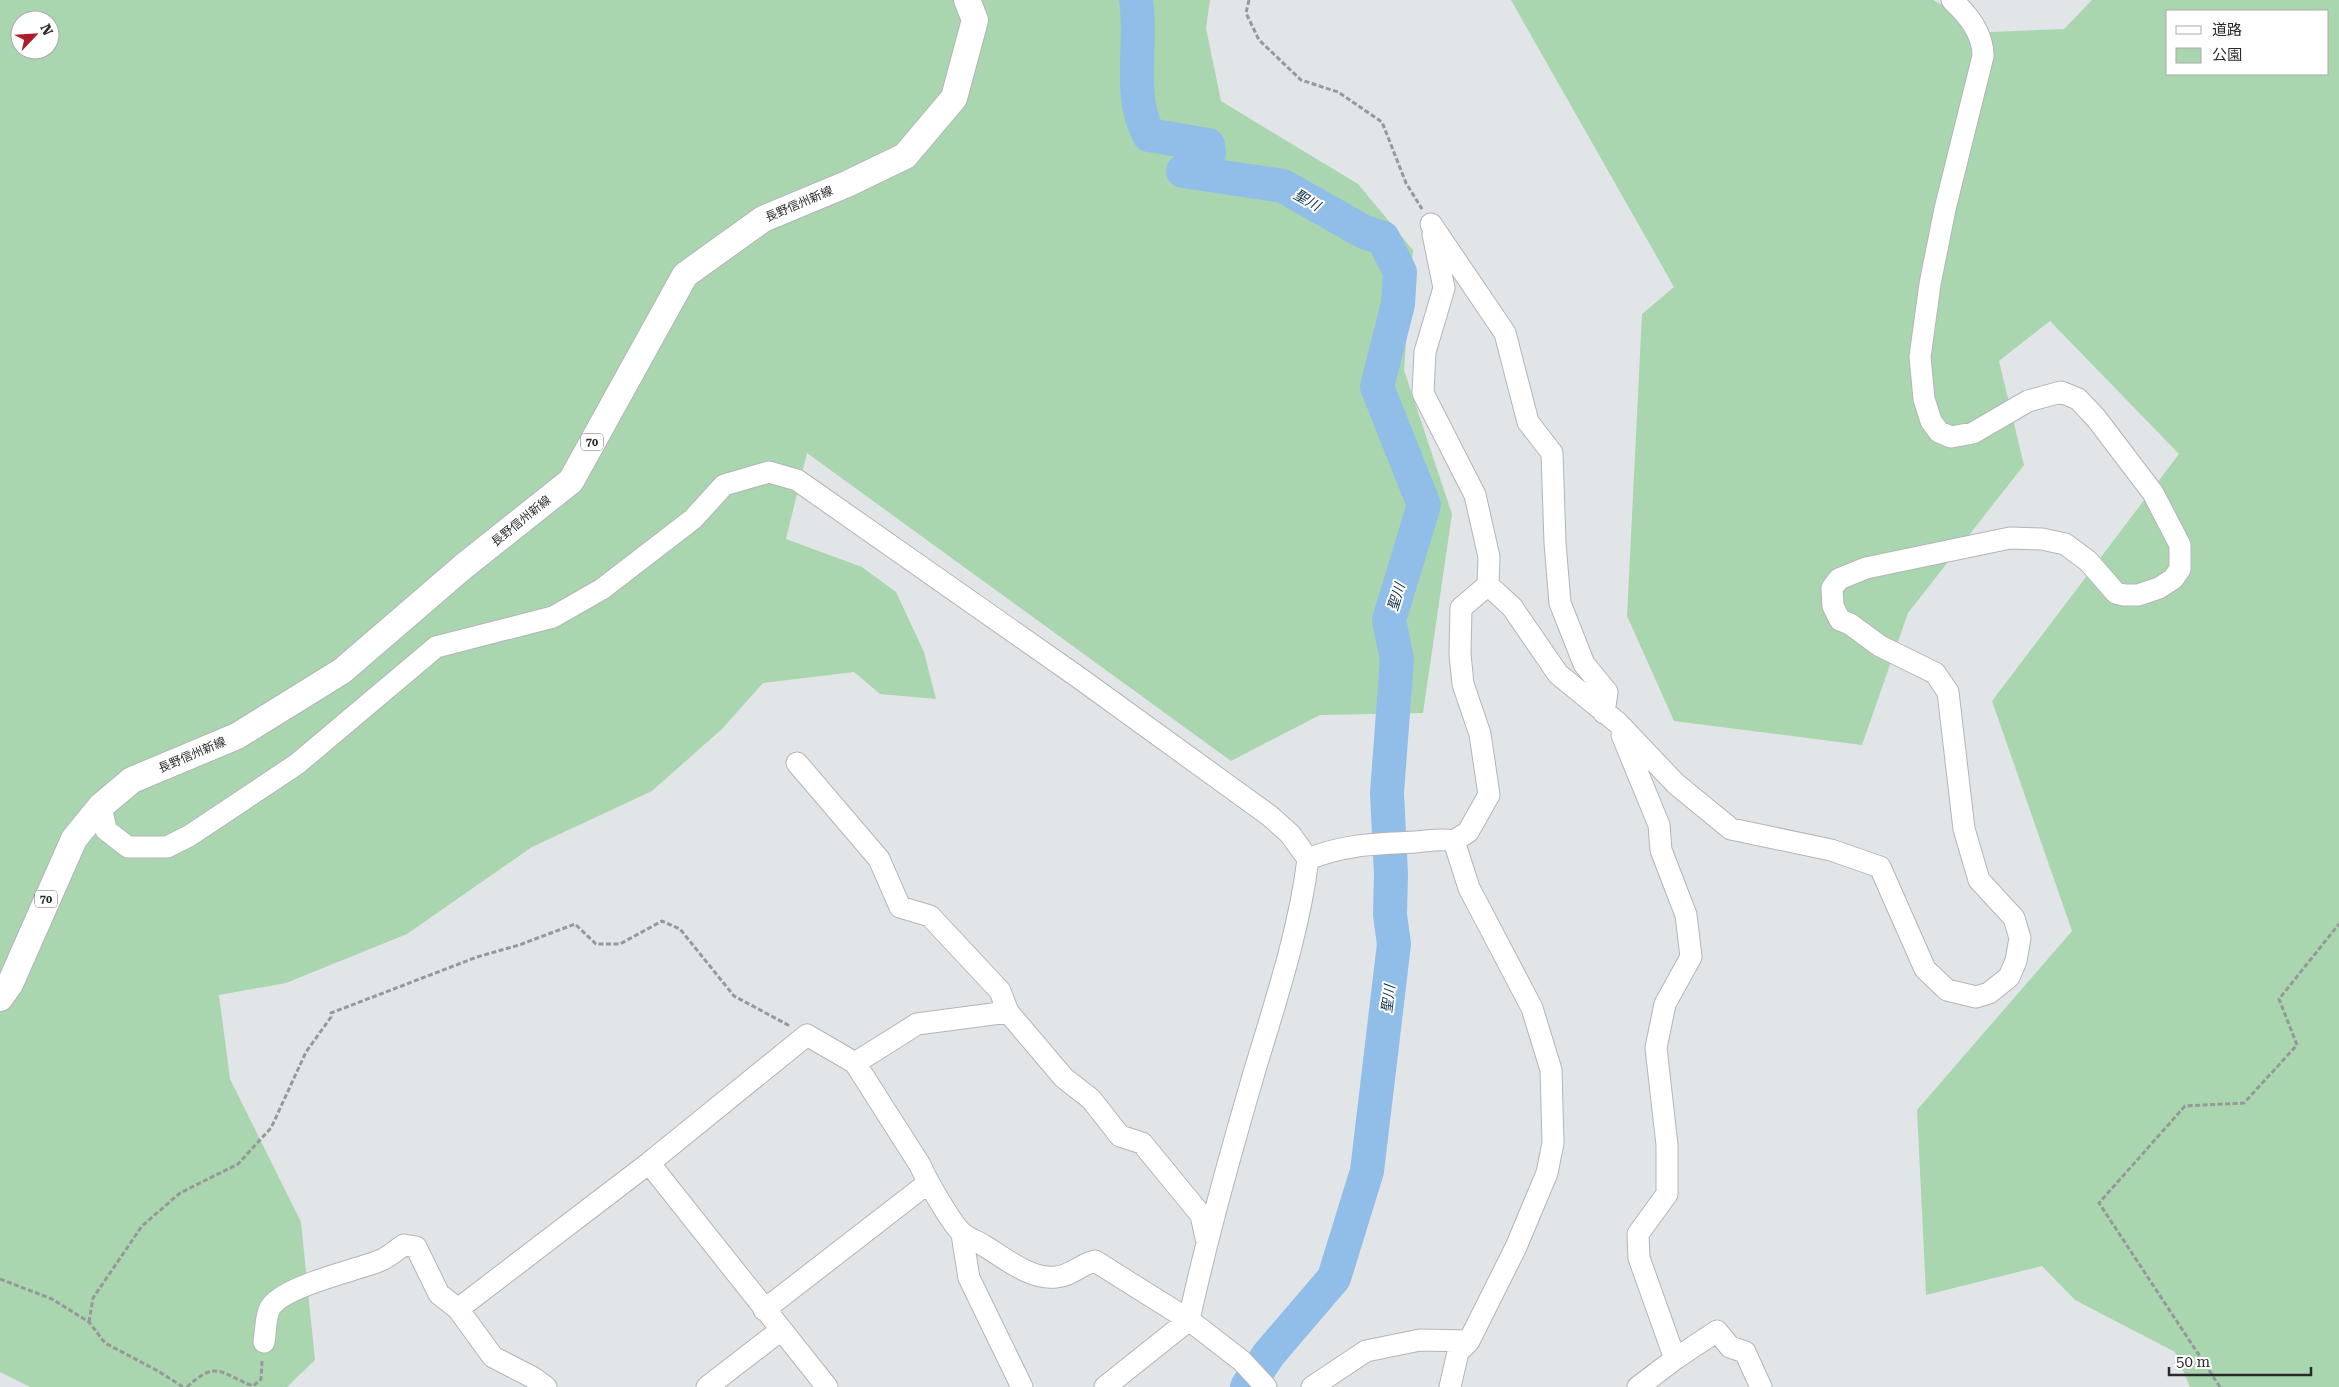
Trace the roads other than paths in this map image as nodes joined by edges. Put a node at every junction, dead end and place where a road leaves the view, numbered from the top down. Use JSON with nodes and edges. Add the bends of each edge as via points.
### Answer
{"nodes":[{"id":1,"x":967,"y":0,"type":"edge"},
{"id":2,"x":1952,"y":0,"type":"edge"},
{"id":3,"x":1488,"y":585,"type":"junction"},
{"id":4,"x":1611,"y":718,"type":"junction"},
{"id":5,"x":797,"y":763,"type":"dead end"},
{"id":6,"x":101,"y":806,"type":"junction"},
{"id":7,"x":1454,"y":841,"type":"junction"},
{"id":8,"x":1308,"y":859,"type":"junction"},
{"id":9,"x":0,"y":998,"type":"edge"},
{"id":10,"x":1008,"y":1012,"type":"junction"},
{"id":11,"x":855,"y":1062,"type":"junction"},
{"id":12,"x":649,"y":1163,"type":"junction"},
{"id":13,"x":928,"y":1183,"type":"junction"},
{"id":14,"x":962,"y":1234,"type":"junction"},
{"id":15,"x":1206,"y":1240,"type":"junction"},
{"id":16,"x":458,"y":1309,"type":"junction"},
{"id":17,"x":764,"y":1310,"type":"junction"},
{"id":18,"x":1189,"y":1320,"type":"junction"},
{"id":19,"x":781,"y":1330,"type":"junction"},
{"id":20,"x":1469,"y":1341,"type":"junction"},
{"id":21,"x":264,"y":1342,"type":"road end"},
{"id":22,"x":1675,"y":1359,"type":"junction"},
{"id":23,"x":546,"y":1387,"type":"edge"},
{"id":24,"x":708,"y":1387,"type":"edge"},
{"id":25,"x":827,"y":1387,"type":"edge"},
{"id":26,"x":1022,"y":1387,"type":"edge"},
{"id":27,"x":1105,"y":1387,"type":"edge"},
{"id":28,"x":1266,"y":1387,"type":"edge"},
{"id":29,"x":1312,"y":1387,"type":"edge"},
{"id":30,"x":1450,"y":1387,"type":"edge"},
{"id":31,"x":1638,"y":1387,"type":"edge"},
{"id":32,"x":1761,"y":1387,"type":"edge"}],
"edges":[{"from":1,"to":6,"type":"main road","name":"長野信州新線","number":"70","via":[[975,20],[954,98],[905,156],[763,219],[685,276],[570,482],[464,566],[342,671],[237,736],[132,780]]},
{"from":2,"to":4,"type":"street","via":[[1975,27],[1983,46],[1983,56],[1930,284],[1920,357],[1924,399],[1931,421],[1939,432],[1951,437],[1973,434],[2028,401],[2061,392],[2078,399],[2153,493],[2175,533],[2181,554],[2180,568],[2173,579],[2159,588],[2131,596],[2116,593],[2088,561],[2064,544],[2018,538],[1866,568],[1839,579],[1832,588],[1833,606],[1840,620],[1880,646],[1935,674],[1948,692],[1964,829],[1976,872],[1979,880],[2014,918],[2020,938],[2009,977],[1989,993],[1976,997],[1947,990],[1925,969],[1880,867],[1831,850],[1731,829],[1676,784]]},
{"from":3,"to":4,"type":"street","via":[[1512,607],[1558,674]]},
{"from":3,"to":4,"type":"street","via":[[1489,557],[1475,495],[1423,393],[1425,352],[1444,288],[1431,224],[1505,333],[1528,422],[1552,453],[1554,542],[1560,603],[1584,664],[1607,692]]},
{"from":3,"to":7,"type":"street","via":[[1461,608],[1460,654],[1463,684],[1480,734],[1489,795],[1468,832]]},
{"from":4,"to":22,"type":"street","via":[[1659,824],[1661,850],[1686,915],[1691,958],[1665,1004],[1656,1048],[1667,1145],[1667,1194],[1638,1234],[1639,1258]]},
{"from":5,"to":10,"type":"street","via":[[879,859],[900,907],[930,916],[1000,991]]},
{"from":6,"to":8,"type":"street","via":[[106,830],[128,847],[167,847],[189,836],[297,764],[436,647],[553,617],[602,590],[662,545],[693,519],[724,485],[769,472],[797,480],[1078,677],[1270,816],[1290,834]]},
{"from":6,"to":9,"type":"main road","name":"長野信州新線","number":"70","via":[[74,839],[10,984]]},
{"from":7,"to":8,"type":"street","via":[[1441,838],[1364,844]]},
{"from":7,"to":20,"type":"street","via":[[1469,888],[1532,1008],[1551,1070],[1553,1143],[1547,1173],[1516,1247]]},
{"from":8,"to":15,"type":"street","via":[[1303,897],[1278,996]]},
{"from":10,"to":11,"type":"street","via":[[917,1024]]},
{"from":10,"to":15,"type":"street","via":[[1064,1078],[1091,1099],[1120,1136],[1142,1143],[1156,1159],[1202,1215]]},
{"from":11,"to":12,"type":"street","via":[[807,1035]]},
{"from":11,"to":13,"type":"street"},
{"from":12,"to":16,"type":"street"},
{"from":12,"to":17,"type":"street"},
{"from":13,"to":14,"type":"street"},
{"from":13,"to":17,"type":"street"},
{"from":14,"to":18,"type":"street","via":[[1025,1271],[1045,1277],[1056,1278],[1095,1261]]},
{"from":14,"to":26,"type":"street","via":[[969,1278]]},
{"from":15,"to":18,"type":"street"},
{"from":16,"to":21,"type":"street","via":[[439,1294],[416,1247],[404,1245],[381,1261],[331,1276],[279,1298],[271,1306]]},
{"from":16,"to":23,"type":"street","via":[[492,1358]]},
{"from":17,"to":19,"type":"street"},
{"from":18,"to":27,"type":"street"},
{"from":18,"to":28,"type":"street","via":[[1242,1362]]},
{"from":19,"to":24,"type":"street"},
{"from":19,"to":25,"type":"street"},
{"from":20,"to":29,"type":"street","via":[[1420,1340],[1366,1351]]},
{"from":20,"to":30,"type":"street","via":[[1458,1352]]},
{"from":22,"to":31,"type":"street"},
{"from":22,"to":32,"type":"street","via":[[1717,1331],[1730,1347],[1745,1352]]}]}
